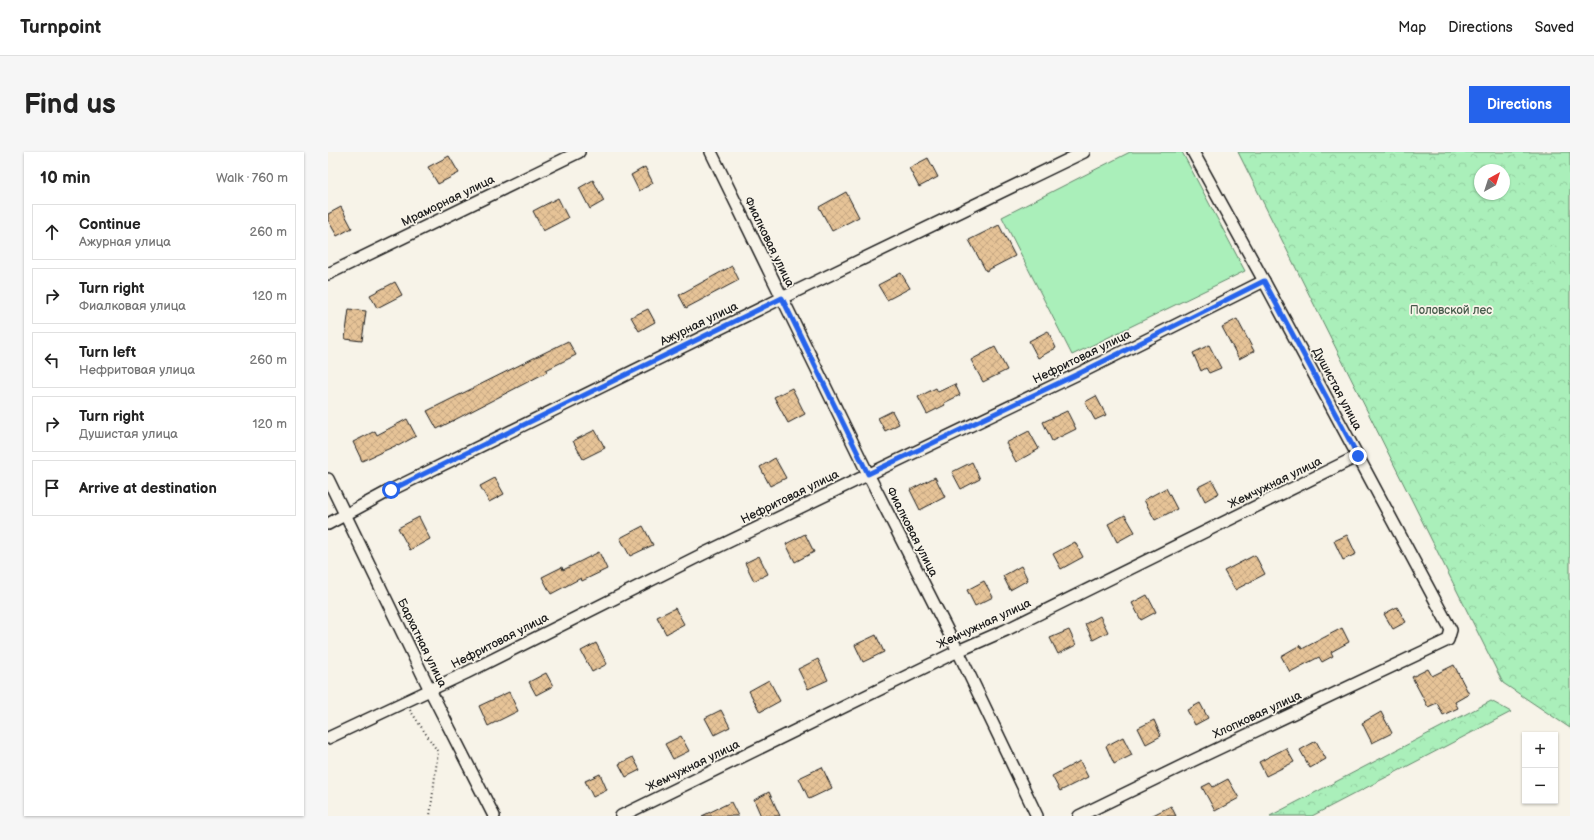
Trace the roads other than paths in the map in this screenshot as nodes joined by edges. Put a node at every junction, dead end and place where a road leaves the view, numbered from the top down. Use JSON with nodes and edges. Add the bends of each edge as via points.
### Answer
{"nodes":[{"id":1,"x":579,"y":152,"type":"edge"},
{"id":2,"x":711,"y":152,"type":"edge"},
{"id":3,"x":1084,"y":152,"type":"edge"},
{"id":4,"x":1193,"y":152,"type":"edge"},
{"id":5,"x":328,"y":274,"type":"edge"},
{"id":6,"x":1264,"y":281,"type":"junction"},
{"id":7,"x":782,"y":298,"type":"junction"},
{"id":8,"x":1358,"y":456,"type":"junction"},
{"id":9,"x":868,"y":474,"type":"junction"},
{"id":10,"x":328,"y":479,"type":"edge"},
{"id":11,"x":345,"y":515,"type":"junction"},
{"id":12,"x":328,"y":524,"type":"edge"},
{"id":13,"x":1448,"y":640,"type":"joint"},
{"id":14,"x":958,"y":651,"type":"junction"},
{"id":15,"x":430,"y":690,"type":"junction"},
{"id":16,"x":328,"y":738,"type":"edge"},
{"id":17,"x":494,"y":816,"type":"edge"},
{"id":18,"x":621,"y":816,"type":"edge"},
{"id":19,"x":1037,"y":816,"type":"edge"},
{"id":20,"x":1079,"y":816,"type":"edge"}],
"edges":[{"from":1,"to":5,"type":"street","name":"Мраморная улица"},
{"from":2,"to":7,"type":"street","name":"Фиалковая улица"},
{"from":3,"to":7,"type":"street","name":"Ажурная улица"},
{"from":4,"to":6,"type":"street","name":"Душистая улица"},
{"from":6,"to":8,"type":"street","name":"Душистая улица"},
{"from":6,"to":9,"type":"street","name":"Нефритовая улица","via":[[1084,371]]},
{"from":7,"to":9,"type":"street","name":"Фиалковая улица"},
{"from":7,"to":11,"type":"street","name":"Ажурная улица"},
{"from":8,"to":13,"type":"street","name":"Душистая улица","via":[[1451,630]]},
{"from":8,"to":14,"type":"street","name":"Жемчужная улица"},
{"from":9,"to":14,"type":"street","name":"Фиалковая улица"},
{"from":9,"to":15,"type":"street","name":"Нефритовая улица"},
{"from":10,"to":11,"type":"street","name":"Бархатная улица"},
{"from":11,"to":12,"type":"street","name":"Ажурная улица"},
{"from":11,"to":15,"type":"street","name":"Бархатная улица"},
{"from":13,"to":20,"type":"street","name":"Хлопковая улица"},
{"from":14,"to":18,"type":"street","name":"Жемчужная улица"},
{"from":14,"to":19,"type":"street","name":"Фиалковая улица"},
{"from":15,"to":16,"type":"street","name":"Нефритовая улица"},
{"from":15,"to":17,"type":"street","name":"Бархатная улица"}]}
